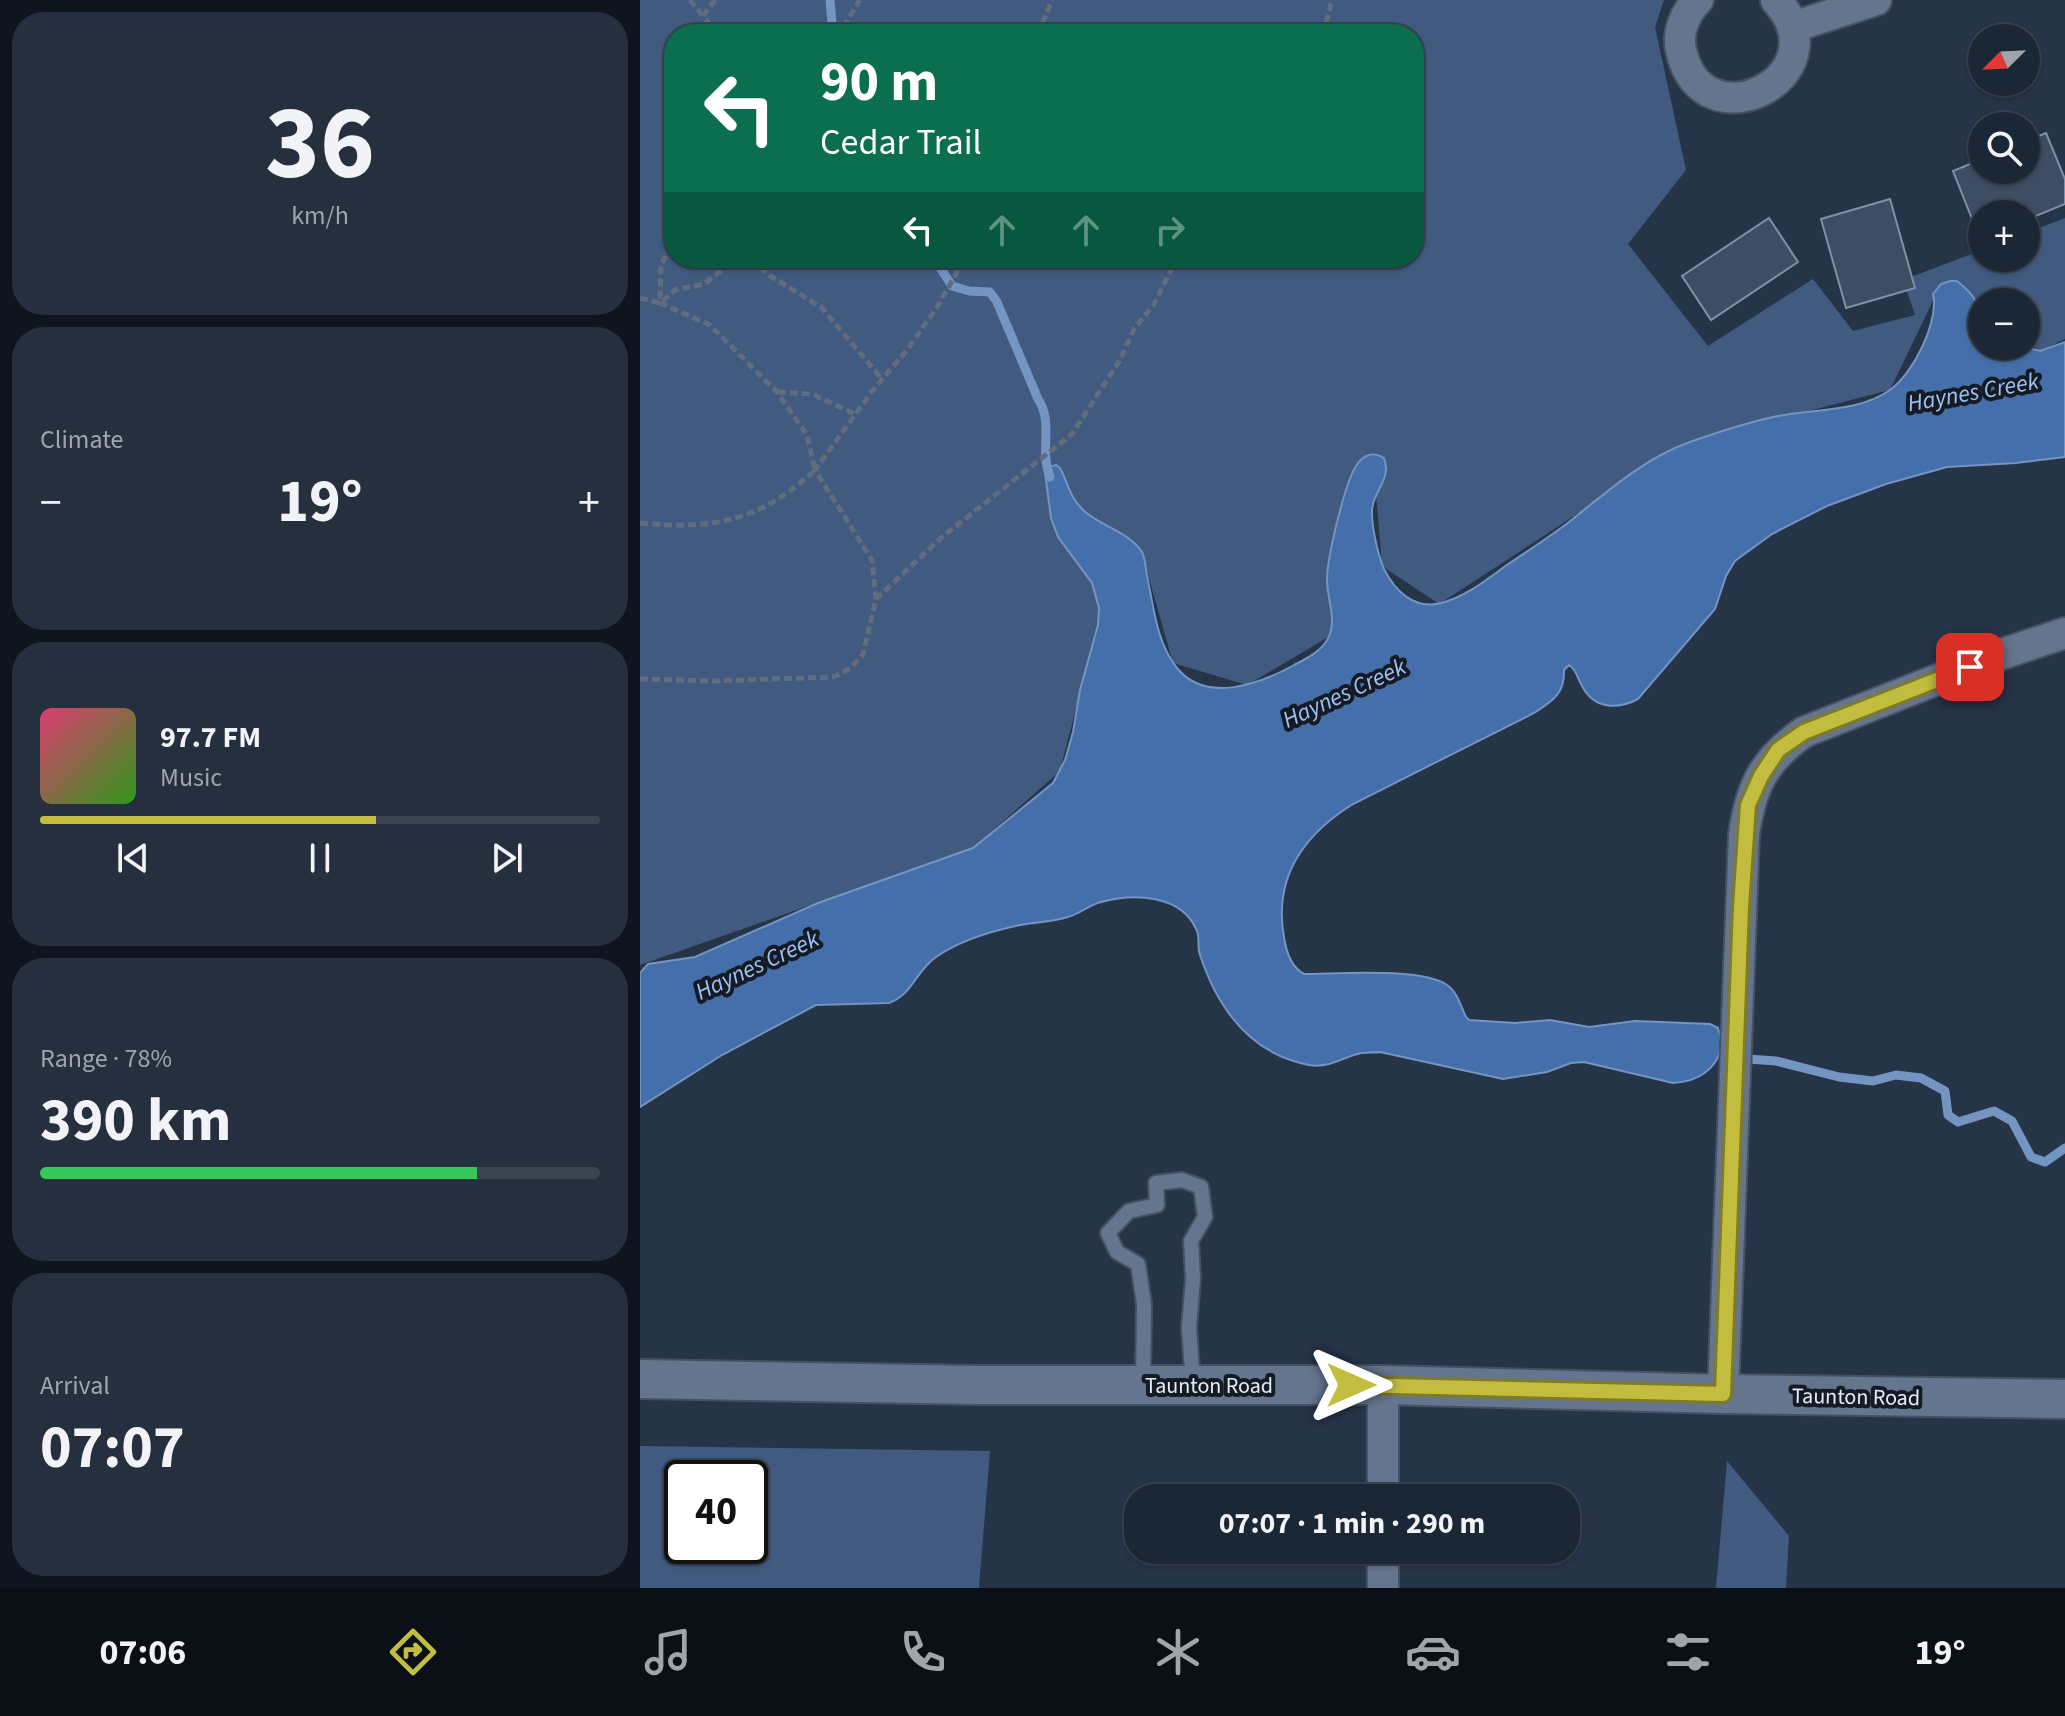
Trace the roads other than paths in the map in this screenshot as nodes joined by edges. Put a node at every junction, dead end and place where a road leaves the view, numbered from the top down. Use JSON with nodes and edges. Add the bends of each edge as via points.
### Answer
{"nodes":[{"id":1,"x":1698,"y":0,"type":"edge"},
{"id":2,"x":1776,"y":0,"type":"edge"},
{"id":3,"x":1876,"y":0,"type":"edge"},
{"id":4,"x":1793,"y":27,"type":"junction"},
{"id":5,"x":2065,"y":633,"type":"edge"},
{"id":6,"x":640,"y":1379,"type":"edge"},
{"id":7,"x":1143,"y":1384,"type":"junction"},
{"id":8,"x":1193,"y":1385,"type":"junction"},
{"id":9,"x":1383,"y":1385,"type":"junction"},
{"id":10,"x":1723,"y":1394,"type":"junction"},
{"id":11,"x":2065,"y":1399,"type":"edge"},
{"id":12,"x":1383,"y":1484,"type":"edge"},
{"id":13,"x":1383,"y":1564,"type":"edge"},
{"id":14,"x":1383,"y":1588,"type":"edge"}],
"edges":[{"from":1,"to":4,"type":"street","via":[[1682,24],[1684,61],[1693,78],[1726,98],[1763,93],[1779,81],[1792,56]]},
{"from":2,"to":4,"type":"street"},
{"from":3,"to":4,"type":"street"},
{"from":5,"to":10,"type":"street","via":[[1804,732],[1778,750],[1748,805]]},
{"from":6,"to":7,"type":"street","name":"Taunton Road"},
{"from":7,"to":8,"type":"street","name":"Taunton Road"},
{"from":7,"to":8,"type":"lane","via":[[1144,1304],[1138,1264],[1117,1252],[1108,1233],[1129,1211],[1157,1205],[1156,1183],[1182,1180],[1201,1187],[1205,1217],[1191,1241]]},
{"from":8,"to":9,"type":"street","name":"Taunton Road"},
{"from":9,"to":10,"type":"street","name":"Taunton Road"},
{"from":9,"to":12,"type":"street"},
{"from":10,"to":11,"type":"street","name":"Taunton Road"},
{"from":13,"to":14,"type":"street"}]}
